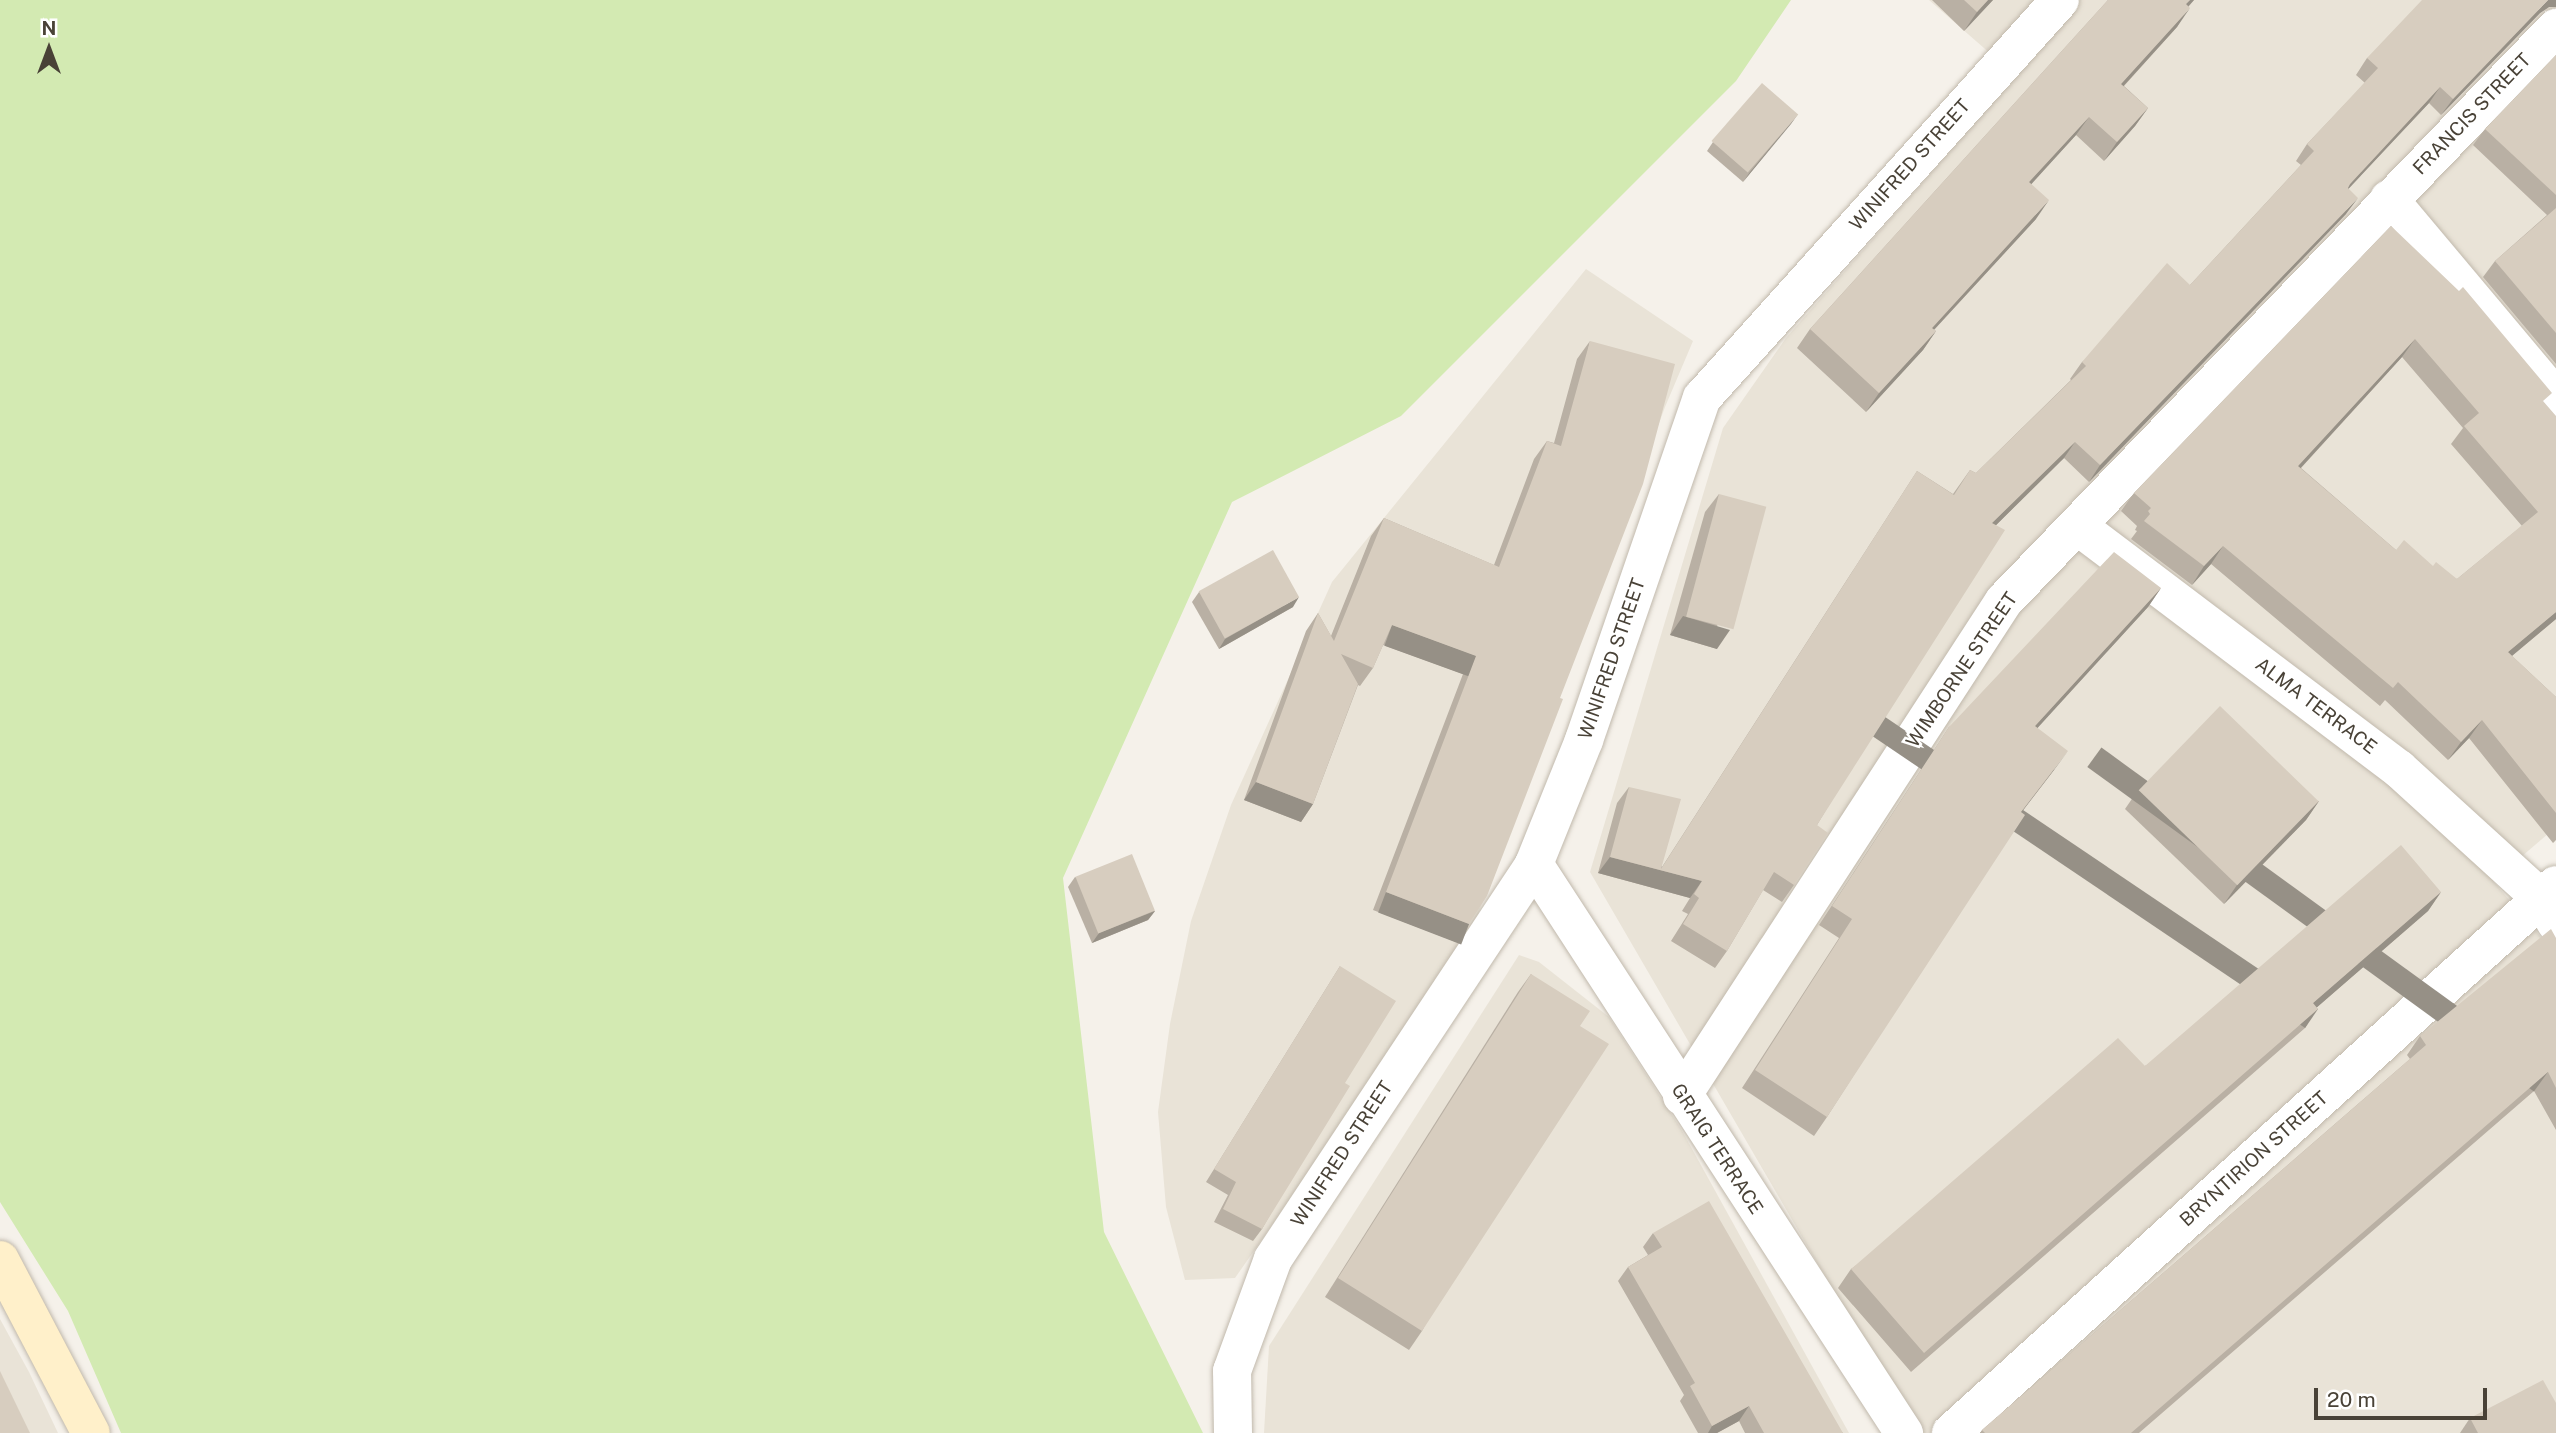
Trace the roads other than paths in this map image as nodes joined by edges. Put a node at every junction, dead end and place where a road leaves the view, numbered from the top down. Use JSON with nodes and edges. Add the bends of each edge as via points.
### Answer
{"nodes":[{"id":1,"x":2060,"y":0,"type":"edge"},
{"id":2,"x":2556,"y":28,"type":"edge"},
{"id":3,"x":2389,"y":199,"type":"junction"},
{"id":4,"x":2556,"y":398,"type":"edge"},
{"id":5,"x":2079,"y":527,"type":"junction"},
{"id":6,"x":1534,"y":864,"type":"junction"},
{"id":7,"x":2551,"y":902,"type":"edge"},
{"id":8,"x":1682,"y":1096,"type":"junction"},
{"id":9,"x":0,"y":1260,"type":"edge"},
{"id":10,"x":91,"y":1433,"type":"edge"},
{"id":11,"x":1233,"y":1433,"type":"edge"},
{"id":12,"x":1904,"y":1433,"type":"edge"},
{"id":13,"x":1951,"y":1433,"type":"edge"}],
"edges":[{"from":1,"to":6,"type":"street","name":"WINIFRED STREET","via":[[1702,398],[1584,740]]},
{"from":2,"to":3,"type":"street","name":"FRANCIS STREET"},
{"from":3,"to":4,"type":"street"},
{"from":3,"to":5,"type":"street","name":"WIMBORNE STREET"},
{"from":5,"to":7,"type":"street","name":"ALMA TERRACE","via":[[2399,769]]},
{"from":5,"to":8,"type":"street","name":"WIMBORNE STREET","via":[[2004,601]]},
{"from":6,"to":8,"type":"street","name":"GRAIG TERRACE"},
{"from":6,"to":11,"type":"street","name":"WINIFRED STREET","via":[[1273,1259],[1232,1371]]},
{"from":7,"to":13,"type":"street","name":"BRYNTIRION STREET"},
{"from":8,"to":12,"type":"street","name":"GRAIG TERRACE"},
{"from":9,"to":10,"type":"street"}]}
